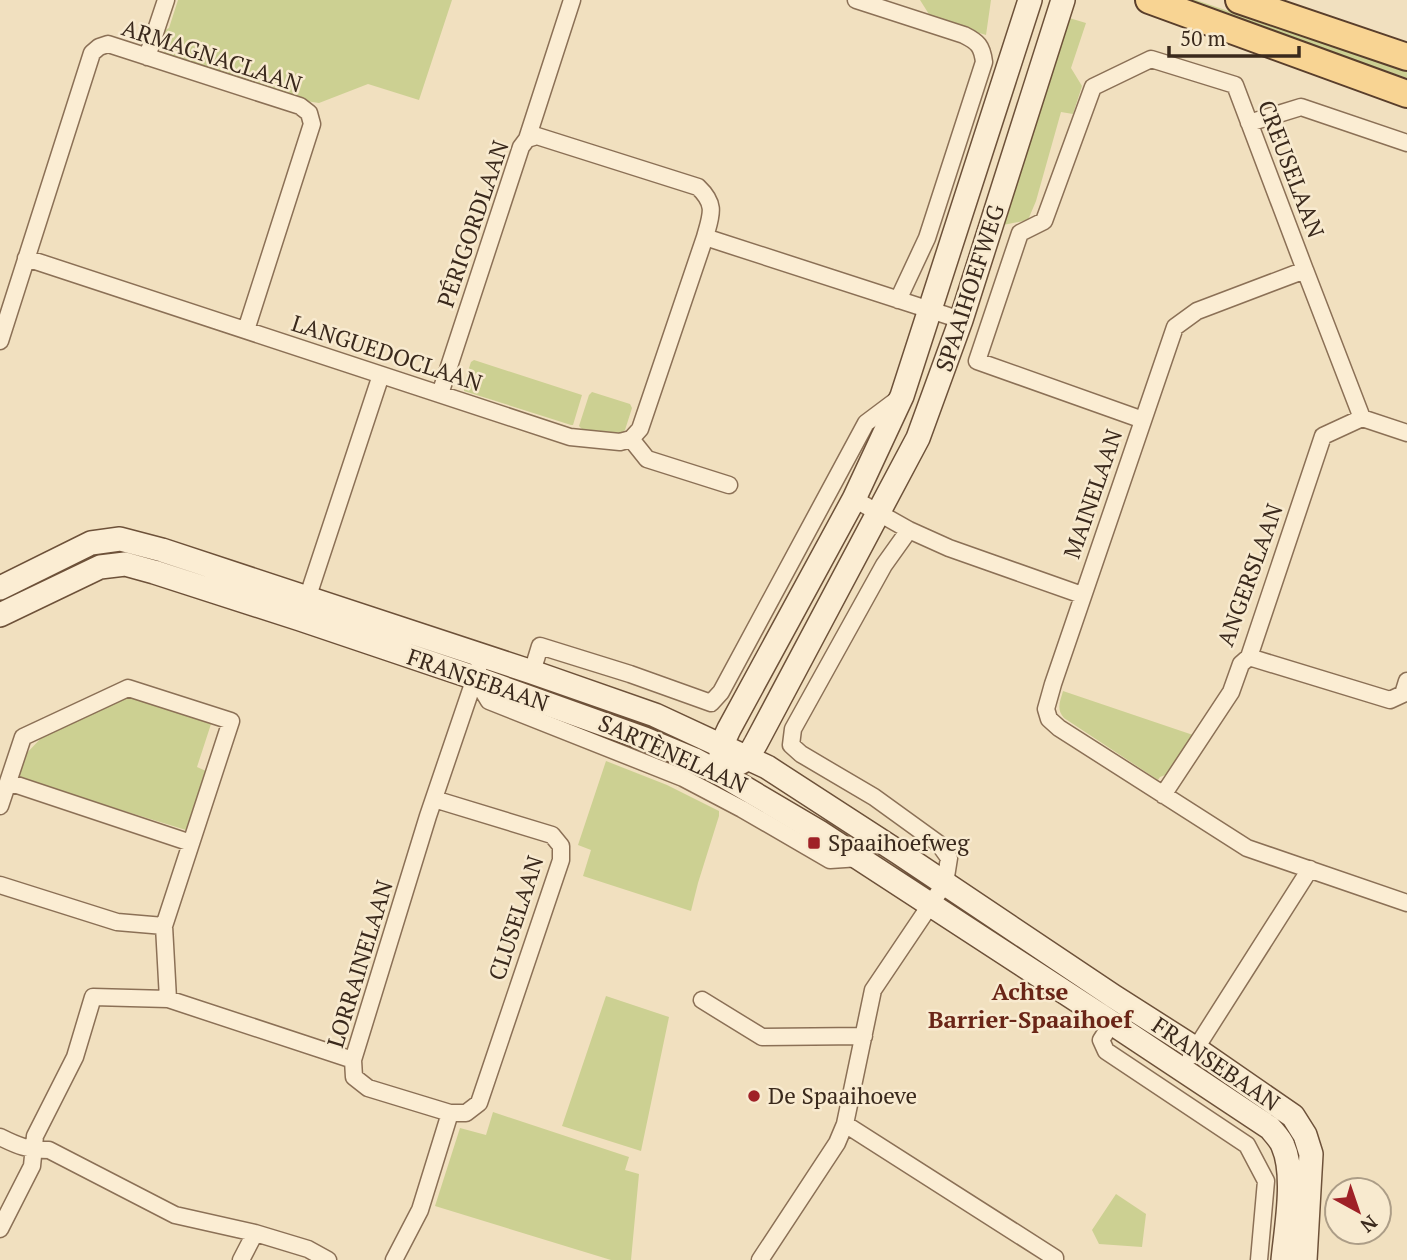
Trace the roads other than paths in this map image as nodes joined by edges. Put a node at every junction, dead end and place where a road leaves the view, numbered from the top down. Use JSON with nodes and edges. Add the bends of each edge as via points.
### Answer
{"nodes":[{"id":1,"x":166,"y":0,"type":"edge"},
{"id":2,"x":572,"y":0,"type":"edge"},
{"id":3,"x":856,"y":0,"type":"edge"},
{"id":4,"x":1030,"y":0,"type":"edge"},
{"id":5,"x":1063,"y":0,"type":"edge"},
{"id":6,"x":1149,"y":0,"type":"edge"},
{"id":7,"x":1239,"y":0,"type":"edge"},
{"id":8,"x":147,"y":57,"type":"junction"},
{"id":9,"x":1407,"y":57,"type":"edge"},
{"id":10,"x":1407,"y":94,"type":"edge"},
{"id":11,"x":1249,"y":123,"type":"junction"},
{"id":12,"x":527,"y":139,"type":"junction"},
{"id":13,"x":1407,"y":143,"type":"edge"},
{"id":14,"x":705,"y":237,"type":"junction"},
{"id":15,"x":26,"y":258,"type":"junction"},
{"id":16,"x":1305,"y":271,"type":"junction"},
{"id":17,"x":898,"y":300,"type":"junction"},
{"id":18,"x":931,"y":310,"type":"junction"},
{"id":19,"x":961,"y":320,"type":"junction"},
{"id":20,"x":246,"y":330,"type":"junction"},
{"id":21,"x":0,"y":341,"type":"edge"},
{"id":22,"x":381,"y":375,"type":"junction"},
{"id":23,"x":440,"y":394,"type":"junction"},
{"id":24,"x":902,"y":396,"type":"junction"},
{"id":25,"x":1362,"y":418,"type":"junction"},
{"id":26,"x":1143,"y":420,"type":"junction"},
{"id":27,"x":1407,"y":433,"type":"edge"},
{"id":28,"x":631,"y":439,"type":"junction"},
{"id":29,"x":729,"y":485,"type":"dead end"},
{"id":30,"x":854,"y":499,"type":"junction"},
{"id":31,"x":879,"y":513,"type":"junction"},
{"id":32,"x":909,"y":530,"type":"junction"},
{"id":33,"x":0,"y":588,"type":"edge"},
{"id":34,"x":1082,"y":595,"type":"junction"},
{"id":35,"x":304,"y":609,"type":"junction"},
{"id":36,"x":0,"y":615,"type":"edge"},
{"id":37,"x":1249,"y":657,"type":"junction"},
{"id":38,"x":479,"y":667,"type":"junction"},
{"id":39,"x":531,"y":672,"type":"junction"},
{"id":40,"x":1407,"y":681,"type":"edge"},
{"id":41,"x":721,"y":746,"type":"junction"},
{"id":42,"x":747,"y":759,"type":"junction"},
{"id":43,"x":721,"y":774,"type":"junction"},
{"id":44,"x":8,"y":782,"type":"junction"},
{"id":45,"x":1163,"y":795,"type":"junction"},
{"id":46,"x":434,"y":799,"type":"junction"},
{"id":47,"x":0,"y":806,"type":"edge"},
{"id":48,"x":191,"y":843,"type":"junction"},
{"id":49,"x":860,"y":858,"type":"junction"},
{"id":50,"x":1310,"y":869,"type":"junction"},
{"id":51,"x":945,"y":883,"type":"junction"},
{"id":52,"x":0,"y":885,"type":"edge"},
{"id":53,"x":1407,"y":903,"type":"edge"},
{"id":54,"x":931,"y":904,"type":"junction"},
{"id":55,"x":164,"y":926,"type":"junction"},
{"id":56,"x":169,"y":999,"type":"junction"},
{"id":57,"x":702,"y":1000,"type":"dead end"},
{"id":58,"x":1112,"y":1023,"type":"junction"},
{"id":59,"x":864,"y":1036,"type":"junction"},
{"id":60,"x":1196,"y":1048,"type":"junction"},
{"id":61,"x":353,"y":1060,"type":"junction"},
{"id":62,"x":1182,"y":1070,"type":"junction"},
{"id":63,"x":450,"y":1113,"type":"junction"},
{"id":64,"x":845,"y":1124,"type":"junction"},
{"id":65,"x":0,"y":1137,"type":"edge"},
{"id":66,"x":33,"y":1150,"type":"junction"},
{"id":67,"x":0,"y":1229,"type":"edge"},
{"id":68,"x":255,"y":1233,"type":"junction"},
{"id":69,"x":241,"y":1260,"type":"edge"},
{"id":70,"x":328,"y":1260,"type":"edge"},
{"id":71,"x":394,"y":1260,"type":"edge"},
{"id":72,"x":760,"y":1260,"type":"edge"},
{"id":73,"x":1055,"y":1260,"type":"edge"},
{"id":74,"x":1259,"y":1260,"type":"edge"},
{"id":75,"x":1283,"y":1260,"type":"edge"},
{"id":76,"x":1305,"y":1260,"type":"edge"}],
"edges":[{"from":1,"to":8,"type":"street"},
{"from":2,"to":12,"type":"street"},
{"from":3,"to":17,"type":"street","via":[[964,35],[983,51],[984,62],[927,237]]},
{"from":4,"to":18,"type":"street","name":"SPAAIHOEFWEG"},
{"from":5,"to":19,"type":"street","name":"SPAAIHOEFWEG"},
{"from":6,"to":10,"type":"main road"},
{"from":7,"to":9,"type":"main road"},
{"from":8,"to":15,"type":"street","name":"ARMAGNACLAAN","via":[[108,44],[92,53]]},
{"from":8,"to":20,"type":"street","name":"ARMAGNACLAAN","via":[[300,106],[309,113],[312,124]]},
{"from":11,"to":13,"type":"street","via":[[1301,107]]},
{"from":11,"to":16,"type":"street","name":"CREUSELAAN"},
{"from":11,"to":26,"type":"street","name":"CREUSELAAN","via":[[1235,85],[1151,59],[1105,81],[1093,87],[1044,221],[1020,233],[977,361]]},
{"from":12,"to":14,"type":"street","name":"PÉRIGORDLAAN","via":[[537,136],[698,187],[709,197],[711,214]]},
{"from":12,"to":23,"type":"street","name":"PÉRIGORDLAAN"},
{"from":14,"to":17,"type":"street"},
{"from":14,"to":28,"type":"street","name":"PÉRIGORDLAAN","via":[[640,429]]},
{"from":15,"to":20,"type":"street","name":"LANGUEDOCLAAN"},
{"from":15,"to":21,"type":"street","name":"ARMAGNACLAAN"},
{"from":16,"to":25,"type":"street"},
{"from":16,"to":26,"type":"street","name":"MAINELAAN","via":[[1197,312],[1175,327]]},
{"from":17,"to":18,"type":"street"},
{"from":18,"to":19,"type":"street"},
{"from":18,"to":24,"type":"street","name":"SPAAIHOEFWEG"},
{"from":19,"to":31,"type":"street","name":"SPAAIHOEFWEG","via":[[918,438]]},
{"from":20,"to":22,"type":"street","name":"LANGUEDOCLAAN"},
{"from":22,"to":23,"type":"street","name":"LANGUEDOCLAAN"},
{"from":22,"to":35,"type":"street"},
{"from":23,"to":28,"type":"street","name":"LANGUEDOCLAAN","via":[[570,437]]},
{"from":24,"to":30,"type":"street","name":"SPAAIHOEFWEG"},
{"from":24,"to":39,"type":"street","name":"FRANSEBAAN","via":[[866,423],[711,703],[540,646]]},
{"from":25,"to":27,"type":"street"},
{"from":25,"to":37,"type":"street","name":"ANGERSLAAN","via":[[1323,436]]},
{"from":26,"to":34,"type":"street","name":"MAINELAAN"},
{"from":28,"to":29,"type":"street","via":[[647,459]]},
{"from":30,"to":31,"type":"street"},
{"from":30,"to":41,"type":"street","name":"SPAAIHOEFWEG"},
{"from":31,"to":32,"type":"street"},
{"from":31,"to":42,"type":"street","name":"SPAAIHOEFWEG"},
{"from":32,"to":34,"type":"street"},
{"from":32,"to":51,"type":"street","via":[[884,565],[793,729],[791,745],[939,845],[949,858]]},
{"from":33,"to":35,"type":"street","name":"FRANSEBAAN","via":[[91,543],[121,539],[162,550]]},
{"from":34,"to":45,"type":"street","name":"MAINELAAN","via":[[1052,684],[1046,709],[1049,719]]},
{"from":35,"to":36,"type":"street","name":"FRANSEBAAN","via":[[125,564],[100,566]]},
{"from":35,"to":38,"type":"street","name":"FRANSEBAAN"},
{"from":37,"to":40,"type":"street","via":[[1390,700],[1403,694]]},
{"from":37,"to":45,"type":"street","name":"ANGERSLAAN"},
{"from":38,"to":39,"type":"street","name":"FRANSEBAAN"},
{"from":38,"to":43,"type":"street","name":"FRANSEBAAN"},
{"from":38,"to":46,"type":"street","name":"LORRAINELAAN"},
{"from":38,"to":49,"type":"street","name":"SARTÈNELAAN","via":[[488,701],[683,778],[830,860]]},
{"from":39,"to":41,"type":"street","name":"FRANSEBAAN","via":[[655,715]]},
{"from":41,"to":42,"type":"street","name":"FRANSEBAAN"},
{"from":41,"to":43,"type":"street","name":"SPAAIHOEFWEG"},
{"from":42,"to":43,"type":"street"},
{"from":42,"to":51,"type":"street","name":"FRANSEBAAN","via":[[767,767]]},
{"from":43,"to":49,"type":"street","name":"FRANSEBAAN"},
{"from":44,"to":47,"type":"street"},
{"from":44,"to":48,"type":"street"},
{"from":44,"to":48,"type":"street","via":[[23,737],[128,688],[237,723]]},
{"from":45,"to":50,"type":"street","name":"MAINELAAN","via":[[1247,848]]},
{"from":46,"to":61,"type":"street","name":"LORRAINELAAN"},
{"from":46,"to":63,"type":"street","name":"CLUSELAAN","via":[[552,835],[561,846],[561,860],[479,1103],[466,1113]]},
{"from":48,"to":55,"type":"street"},
{"from":49,"to":54,"type":"street","name":"FRANSEBAAN"},
{"from":50,"to":53,"type":"street","name":"MAINELAAN"},
{"from":50,"to":60,"type":"street"},
{"from":51,"to":54,"type":"street"},
{"from":51,"to":60,"type":"street","name":"FRANSEBAAN"},
{"from":52,"to":55,"type":"street","via":[[117,922]]},
{"from":54,"to":58,"type":"street","name":"FRANSEBAAN"},
{"from":54,"to":59,"type":"street","via":[[873,990]]},
{"from":55,"to":56,"type":"street"},
{"from":56,"to":61,"type":"street"},
{"from":56,"to":66,"type":"street","via":[[93,997],[75,1058],[35,1136]]},
{"from":57,"to":59,"type":"street","via":[[762,1037]]},
{"from":58,"to":62,"type":"street","name":"FRANSEBAAN"},
{"from":58,"to":74,"type":"street","via":[[1101,1040],[1106,1051],[1247,1145],[1266,1181]]},
{"from":59,"to":64,"type":"street"},
{"from":60,"to":62,"type":"street"},
{"from":60,"to":76,"type":"street","name":"FRANSEBAAN","via":[[1293,1116],[1305,1135],[1311,1154]]},
{"from":61,"to":63,"type":"street","name":"LORRAINELAAN","via":[[354,1077],[368,1088]]},
{"from":62,"to":75,"type":"street","name":"FRANSEBAAN","via":[[1270,1128],[1283,1145],[1289,1196]]},
{"from":63,"to":71,"type":"street","via":[[420,1210]]},
{"from":64,"to":72,"type":"street"},
{"from":64,"to":73,"type":"street"},
{"from":65,"to":66,"type":"street"},
{"from":66,"to":67,"type":"street","via":[[32,1166]]},
{"from":66,"to":68,"type":"street","via":[[48,1150],[175,1215]]},
{"from":68,"to":69,"type":"street"},
{"from":68,"to":70,"type":"street"}]}
